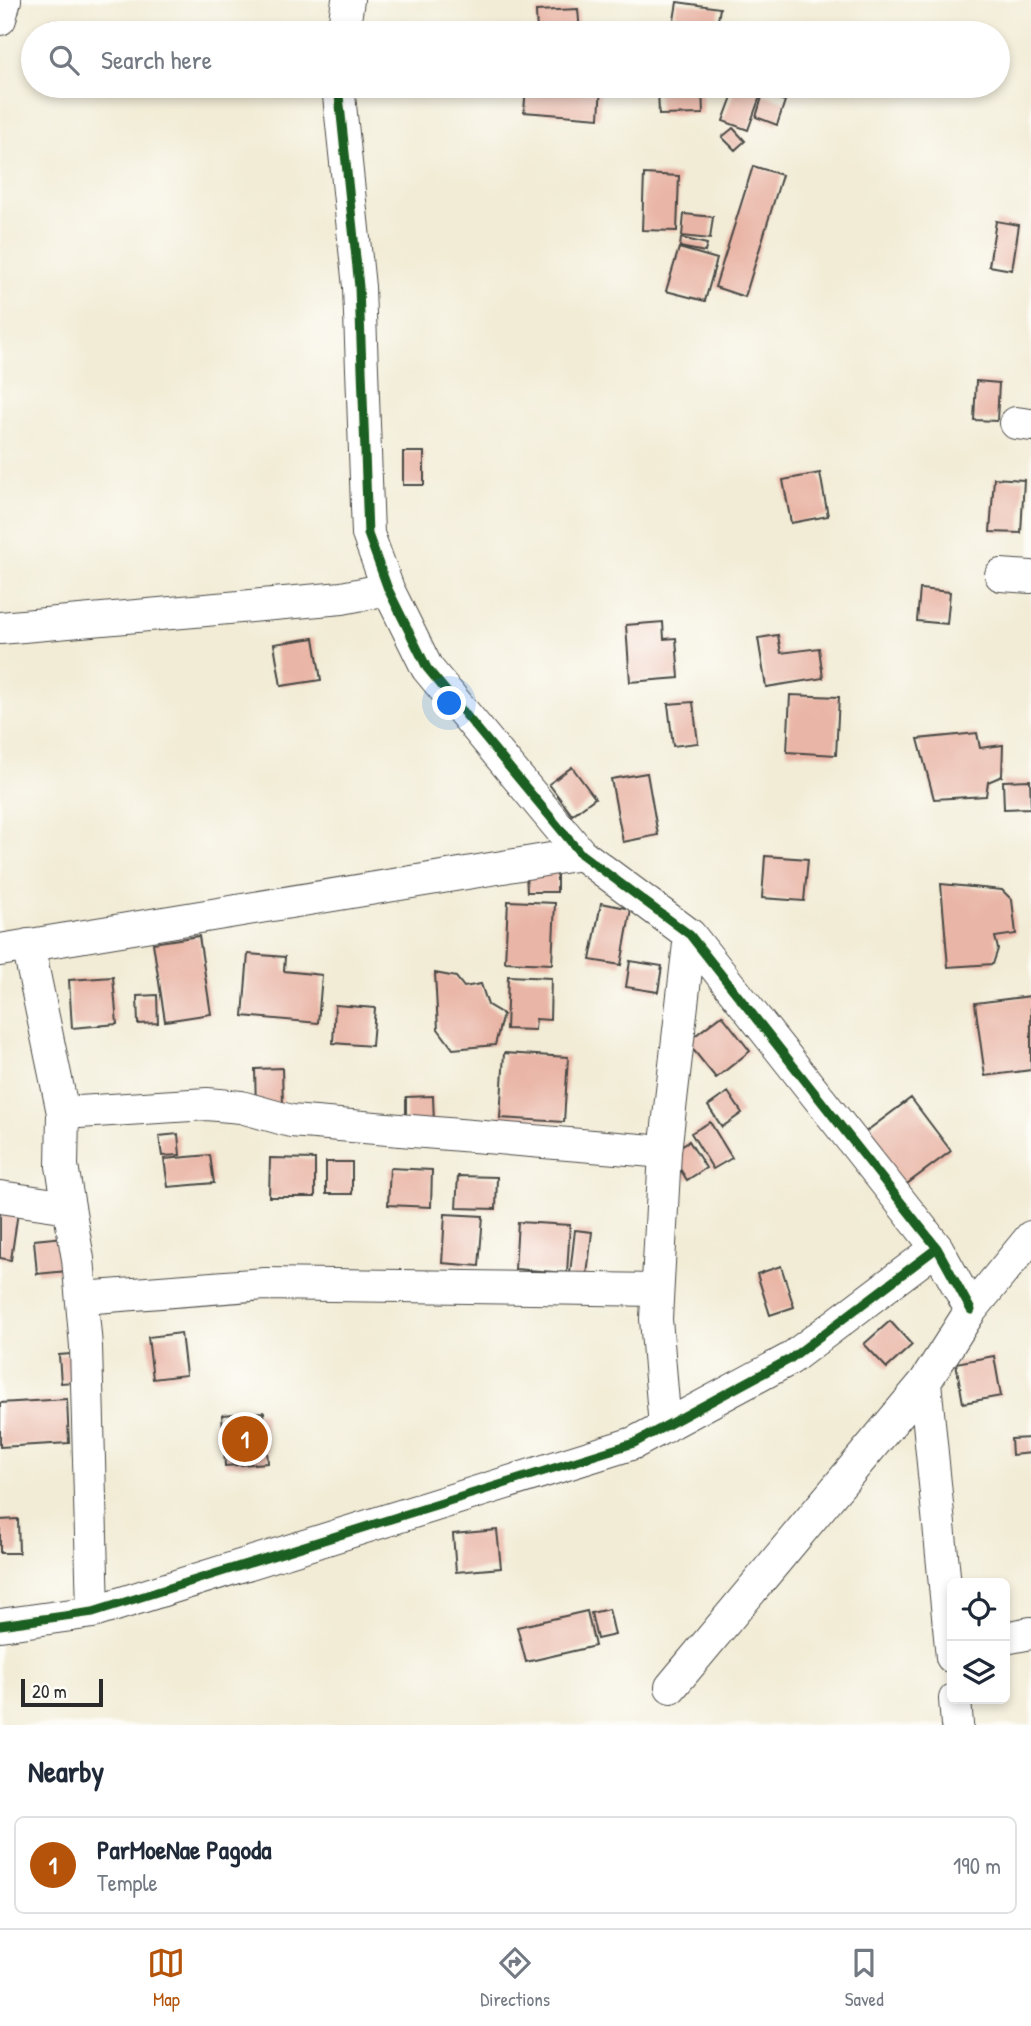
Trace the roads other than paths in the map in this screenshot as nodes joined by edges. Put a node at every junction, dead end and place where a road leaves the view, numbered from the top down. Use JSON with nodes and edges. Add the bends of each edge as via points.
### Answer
{"nodes":[{"id":1,"x":5,"y":0,"type":"edge"},
{"id":2,"x":348,"y":0,"type":"edge"},
{"id":3,"x":0,"y":19,"type":"edge"},
{"id":4,"x":345,"y":21,"type":"edge"},
{"id":5,"x":339,"y":98,"type":"edge"},
{"id":6,"x":388,"y":589,"type":"junction"},
{"id":7,"x":0,"y":628,"type":"edge"},
{"id":8,"x":581,"y":854,"type":"junction"},
{"id":9,"x":690,"y":935,"type":"junction"},
{"id":10,"x":14,"y":948,"type":"edge"},
{"id":11,"x":62,"y":1112,"type":"junction"},
{"id":12,"x":665,"y":1152,"type":"junction"},
{"id":13,"x":0,"y":1197,"type":"edge"},
{"id":14,"x":69,"y":1207,"type":"junction"},
{"id":15,"x":1030,"y":1242,"type":"edge"},
{"id":16,"x":937,"y":1248,"type":"junction"},
{"id":17,"x":657,"y":1290,"type":"junction"},
{"id":18,"x":82,"y":1298,"type":"junction"},
{"id":19,"x":971,"y":1310,"type":"junction"},
{"id":20,"x":925,"y":1382,"type":"junction"},
{"id":21,"x":665,"y":1427,"type":"junction"},
{"id":22,"x":93,"y":1612,"type":"junction"},
{"id":23,"x":1,"y":1633,"type":"edge"},
{"id":24,"x":1031,"y":1633,"type":"edge"},
{"id":25,"x":1010,"y":1637,"type":"edge"},
{"id":26,"x":951,"y":1641,"type":"edge"},
{"id":27,"x":671,"y":1687,"type":"dead end"},
{"id":28,"x":955,"y":1704,"type":"edge"},
{"id":29,"x":957,"y":1725,"type":"edge"}],
"edges":[{"from":1,"to":3,"type":"street"},
{"from":2,"to":4,"type":"street"},
{"from":5,"to":6,"type":"street","via":[[359,288],[368,534]]},
{"from":6,"to":7,"type":"street","via":[[342,598]]},
{"from":6,"to":8,"type":"street","via":[[427,668]]},
{"from":8,"to":9,"type":"street"},
{"from":8,"to":10,"type":"street"},
{"from":9,"to":12,"type":"street"},
{"from":9,"to":16,"type":"street"},
{"from":10,"to":11,"type":"street"},
{"from":11,"to":12,"type":"street","via":[[218,1105],[291,1121]]},
{"from":11,"to":14,"type":"street","via":[[62,1166]]},
{"from":12,"to":17,"type":"street"},
{"from":13,"to":14,"type":"street"},
{"from":14,"to":18,"type":"street"},
{"from":15,"to":19,"type":"street"},
{"from":16,"to":19,"type":"street"},
{"from":16,"to":21,"type":"street","via":[[790,1359]]},
{"from":17,"to":18,"type":"street","via":[[265,1283]]},
{"from":17,"to":21,"type":"street"},
{"from":18,"to":22,"type":"street"},
{"from":19,"to":20,"type":"street"},
{"from":20,"to":26,"type":"street"},
{"from":20,"to":27,"type":"street"},
{"from":21,"to":22,"type":"street","via":[[634,1443]]},
{"from":22,"to":23,"type":"street"},
{"from":24,"to":25,"type":"street"},
{"from":28,"to":29,"type":"street"}]}
